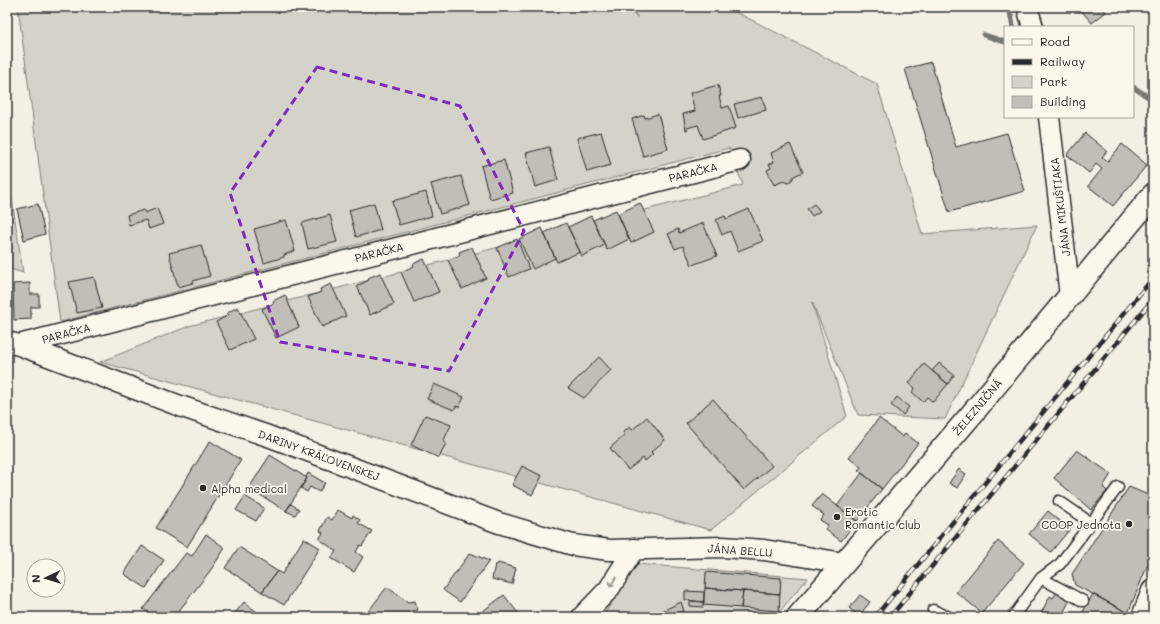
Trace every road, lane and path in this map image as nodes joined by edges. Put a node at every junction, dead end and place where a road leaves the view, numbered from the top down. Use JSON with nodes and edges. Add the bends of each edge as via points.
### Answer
{"nodes":[{"id":1,"x":1027,"y":7,"type":"edge"},
{"id":2,"x":1033,"y":26,"type":"edge"},
{"id":3,"x":1049,"y":118,"type":"edge"},
{"id":4,"x":740,"y":160,"type":"dead end"},
{"id":5,"x":1153,"y":195,"type":"edge"},
{"id":6,"x":1070,"y":296,"type":"junction"},
{"id":7,"x":13,"y":344,"type":"edge"},
{"id":8,"x":1118,"y":487,"type":"dead end"},
{"id":9,"x":1059,"y":501,"type":"dead end"},
{"id":10,"x":1091,"y":523,"type":"junction"},
{"id":11,"x":634,"y":550,"type":"junction"},
{"id":12,"x":844,"y":563,"type":"junction"},
{"id":13,"x":1041,"y":578,"type":"junction"},
{"id":14,"x":1153,"y":591,"type":"edge"},
{"id":15,"x":1082,"y":600,"type":"dead end"},
{"id":16,"x":932,"y":610,"type":"dead end"},
{"id":17,"x":582,"y":617,"type":"edge"},
{"id":18,"x":798,"y":617,"type":"edge"},
{"id":19,"x":949,"y":617,"type":"edge"},
{"id":20,"x":1013,"y":617,"type":"edge"},
{"id":21,"x":1143,"y":617,"type":"edge"}],
"edges":[{"from":1,"to":2,"type":"street"},
{"from":3,"to":6,"type":"street","name":"JÁNA MIKUŠTIAKA"},
{"from":4,"to":7,"type":"street","name":"PARAČKA"},
{"from":5,"to":6,"type":"street","name":"ŽELEZNIČNÁ"},
{"from":6,"to":12,"type":"street","name":"ŽELEZNIČNÁ"},
{"from":7,"to":11,"type":"street","name":"DARINY KRÁĽOVENSKEJ","via":[[498,523],[573,546]]},
{"from":8,"to":10,"type":"lane"},
{"from":9,"to":10,"type":"lane"},
{"from":10,"to":13,"type":"lane","via":[[1060,564]]},
{"from":11,"to":12,"type":"street","name":"JÁNA BELLU","via":[[723,547],[764,550]]},
{"from":11,"to":17,"type":"street","one_way":true,"via":[[609,589]]},
{"from":12,"to":18,"type":"street","name":"ŽELEZNIČNÁ"},
{"from":13,"to":15,"type":"lane"},
{"from":13,"to":20,"type":"lane"},
{"from":14,"to":21,"type":"street"},
{"from":16,"to":19,"type":"lane"}]}
